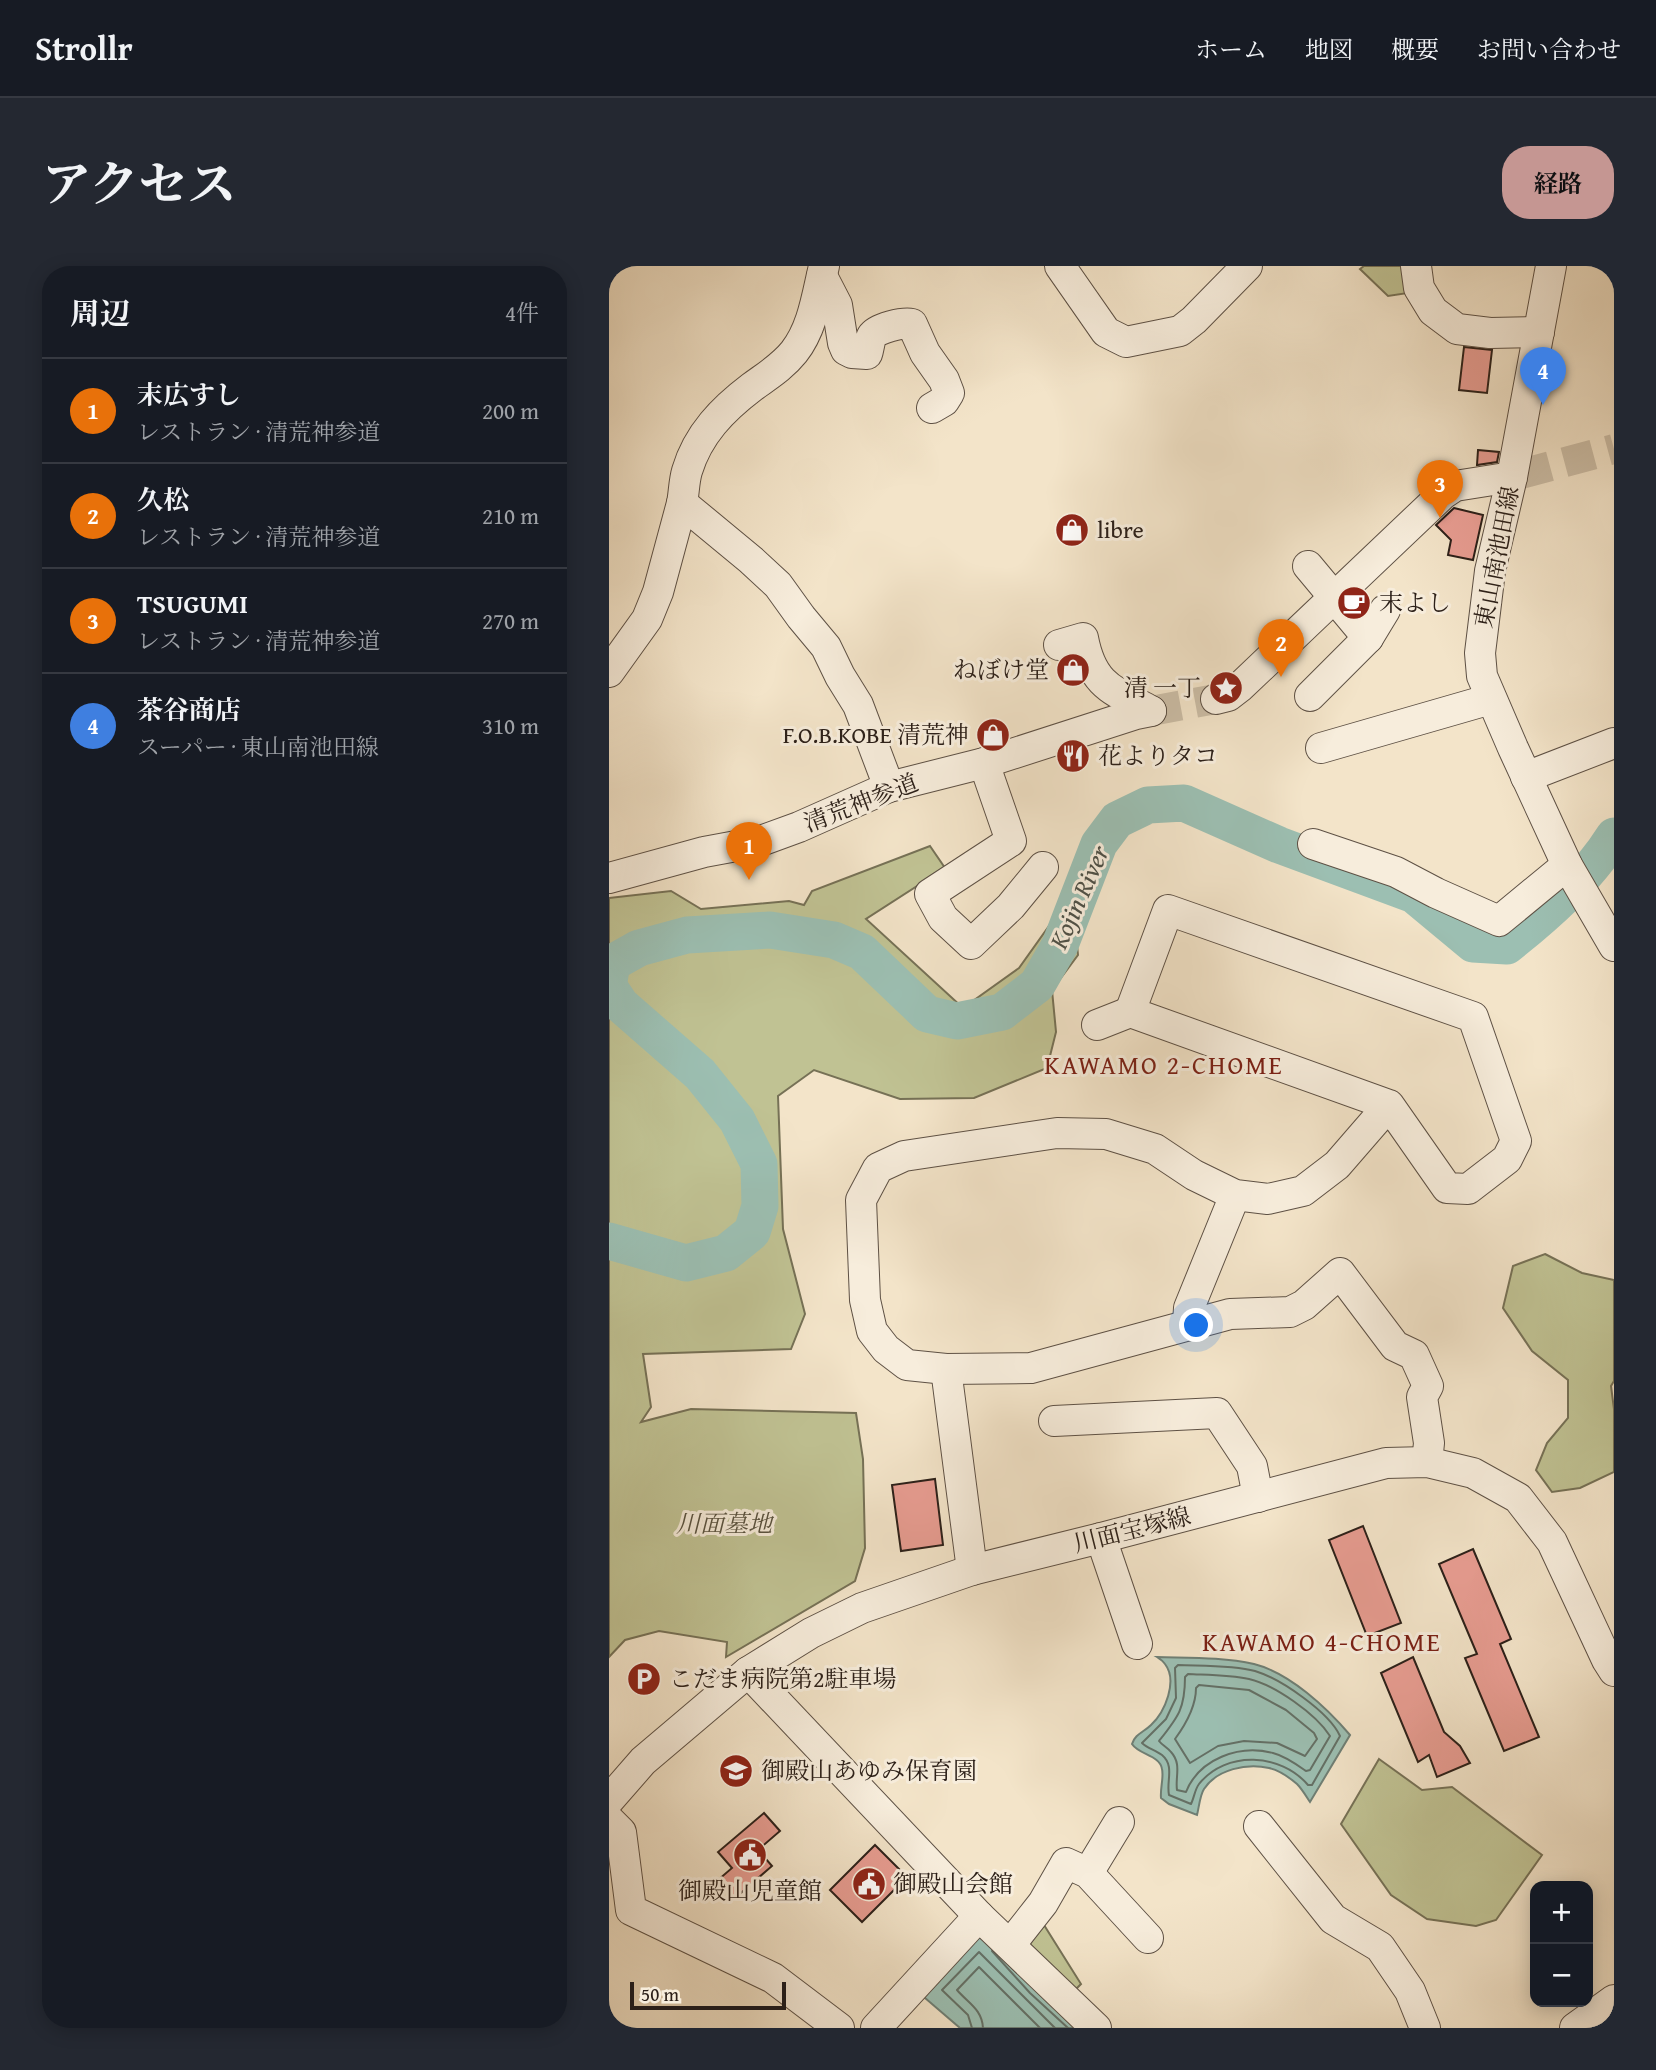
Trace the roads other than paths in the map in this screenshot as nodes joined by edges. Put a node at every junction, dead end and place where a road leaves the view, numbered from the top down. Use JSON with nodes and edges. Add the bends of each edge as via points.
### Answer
{"nodes":[{"id":1,"x":1060,"y":266,"type":"edge"},
{"id":2,"x":1247,"y":266,"type":"edge"},
{"id":3,"x":1416,"y":266,"type":"edge"},
{"id":4,"x":1551,"y":266,"type":"edge"},
{"id":5,"x":823,"y":271,"type":"edge"},
{"id":6,"x":1539,"y":332,"type":"junction"},
{"id":7,"x":932,"y":408,"type":"dead end"},
{"id":8,"x":1512,"y":477,"type":"junction"},
{"id":9,"x":682,"y":503,"type":"junction"},
{"id":10,"x":1308,"y":566,"type":"dead end"},
{"id":11,"x":1333,"y":597,"type":"junction"},
{"id":12,"x":1385,"y":610,"type":"dead end"},
{"id":13,"x":1368,"y":638,"type":"junction"},
{"id":14,"x":1059,"y":645,"type":"dead end"},
{"id":15,"x":609,"y":672,"type":"edge"},
{"id":16,"x":1310,"y":696,"type":"dead end"},
{"id":17,"x":1216,"y":699,"type":"tunnel mouth"},
{"id":18,"x":1491,"y":699,"type":"junction"},
{"id":19,"x":1614,"y":743,"type":"edge"},
{"id":20,"x":1321,"y":748,"type":"dead end"},
{"id":21,"x":984,"y":764,"type":"junction"},
{"id":22,"x":1526,"y":777,"type":"junction"},
{"id":23,"x":889,"y":787,"type":"junction"},
{"id":24,"x":1313,"y":844,"type":"dead end"},
{"id":25,"x":1043,"y":867,"type":"dead end"},
{"id":26,"x":1569,"y":869,"type":"junction"},
{"id":27,"x":609,"y":878,"type":"edge"},
{"id":28,"x":1614,"y":946,"type":"edge"},
{"id":29,"x":1130,"y":1012,"type":"junction"},
{"id":30,"x":1097,"y":1025,"type":"dead end"},
{"id":31,"x":1389,"y":1105,"type":"junction"},
{"id":32,"x":1235,"y":1195,"type":"junction"},
{"id":33,"x":1188,"y":1324,"type":"junction"},
{"id":34,"x":946,"y":1369,"type":"junction"},
{"id":35,"x":1055,"y":1421,"type":"dead end"},
{"id":36,"x":1427,"y":1462,"type":"junction"},
{"id":37,"x":1258,"y":1497,"type":"junction"},
{"id":38,"x":1101,"y":1538,"type":"junction"},
{"id":39,"x":972,"y":1570,"type":"junction"},
{"id":40,"x":1137,"y":1644,"type":"dead end"},
{"id":41,"x":1614,"y":1671,"type":"edge"},
{"id":42,"x":748,"y":1672,"type":"junction"},
{"id":43,"x":609,"y":1800,"type":"edge"},
{"id":44,"x":609,"y":1820,"type":"edge"},
{"id":45,"x":1119,"y":1822,"type":"dead end"},
{"id":46,"x":1259,"y":1826,"type":"dead end"},
{"id":47,"x":1088,"y":1873,"type":"junction"},
{"id":48,"x":979,"y":1916,"type":"junction"},
{"id":49,"x":1148,"y":1938,"type":"dead end"},
{"id":50,"x":1010,"y":1945,"type":"junction"},
{"id":51,"x":1614,"y":2000,"type":"edge"},
{"id":52,"x":839,"y":2028,"type":"edge"},
{"id":53,"x":876,"y":2028,"type":"edge"},
{"id":54,"x":1095,"y":2028,"type":"edge"},
{"id":55,"x":1425,"y":2028,"type":"edge"},
{"id":56,"x":1575,"y":2028,"type":"edge"}],
"edges":[{"from":1,"to":2,"type":"street","via":[[1106,332],[1126,342],[1180,331]]},
{"from":3,"to":6,"type":"street","via":[[1419,288],[1433,311],[1457,329]]},
{"from":4,"to":6,"type":"street","name":"東山南池田線"},
{"from":5,"to":7,"type":"street","via":[[837,305],[846,350],[867,354],[876,332],[912,324],[949,393]]},
{"from":5,"to":9,"type":"street","via":[[809,327],[794,352],[711,424],[687,471]]},
{"from":6,"to":8,"type":"street","name":"東山南池田線"},
{"from":8,"to":11,"type":"street","via":[[1455,486],[1443,494]]},
{"from":8,"to":18,"type":"street","name":"東山南池田線","via":[[1490,571],[1480,653]]},
{"from":9,"to":15,"type":"street","via":[[646,619]]},
{"from":9,"to":23,"type":"street","via":[[778,585],[826,647],[858,705]]},
{"from":10,"to":11,"type":"street"},
{"from":11,"to":13,"type":"street"},
{"from":11,"to":17,"type":"street","via":[[1241,686]]},
{"from":12,"to":13,"type":"street"},
{"from":13,"to":16,"type":"street"},
{"from":14,"to":21,"type":"street","name":"清荒神参道","via":[[1083,638],[1094,672],[1109,688],[1151,711]]},
{"from":18,"to":20,"type":"street"},
{"from":18,"to":22,"type":"street","name":"東山南池田線"},
{"from":19,"to":22,"type":"street"},
{"from":21,"to":23,"type":"street","name":"清荒神参道"},
{"from":21,"to":25,"type":"street","via":[[1011,841],[930,894],[943,918],[971,944]]},
{"from":22,"to":26,"type":"street","name":"東山南池田線"},
{"from":23,"to":27,"type":"street","name":"清荒神参道","via":[[758,842]]},
{"from":24,"to":26,"type":"street","via":[[1396,872],[1499,921]]},
{"from":26,"to":28,"type":"street","name":"東山南池田線"},
{"from":29,"to":30,"type":"street"},
{"from":29,"to":31,"type":"street"},
{"from":29,"to":31,"type":"street","via":[[1168,910],[1473,1017],[1516,1141],[1507,1159],[1468,1189],[1447,1188]]},
{"from":31,"to":32,"type":"street","via":[[1337,1165],[1303,1191],[1268,1199]]},
{"from":32,"to":33,"type":"street","via":[[1189,1308]]},
{"from":32,"to":34,"type":"street","via":[[1155,1149],[1106,1134],[1057,1133],[904,1156],[878,1168],[861,1200],[865,1300],[872,1331],[907,1365]]},
{"from":33,"to":34,"type":"street","via":[[1031,1368]]},
{"from":33,"to":36,"type":"street","via":[[1230,1314],[1290,1312],[1341,1273],[1395,1346],[1414,1355],[1428,1386],[1422,1397]]},
{"from":34,"to":39,"type":"street"},
{"from":35,"to":37,"type":"street","via":[[1217,1413],[1252,1466]]},
{"from":36,"to":37,"type":"street","name":"川面宝塚線","via":[[1386,1463]]},
{"from":36,"to":41,"type":"street","name":"川面宝塚線","via":[[1473,1473],[1518,1498],[1552,1542]]},
{"from":37,"to":38,"type":"street","name":"川面宝塚線"},
{"from":38,"to":39,"type":"street","name":"川面宝塚線"},
{"from":38,"to":40,"type":"street"},
{"from":39,"to":42,"type":"street","name":"川面宝塚線","via":[[862,1608]]},
{"from":42,"to":43,"type":"street","name":"川面宝塚線","via":[[643,1761]]},
{"from":42,"to":48,"type":"street"},
{"from":44,"to":52,"type":"street","via":[[621,1832],[631,1910],[773,1978]]},
{"from":45,"to":47,"type":"street"},
{"from":46,"to":55,"type":"street","via":[[1333,1919],[1380,1947],[1410,1992]]},
{"from":47,"to":49,"type":"street"},
{"from":47,"to":50,"type":"street","via":[[1066,1863],[1043,1903]]},
{"from":48,"to":50,"type":"street"},
{"from":48,"to":53,"type":"street"},
{"from":50,"to":54,"type":"street"},
{"from":51,"to":56,"type":"street"}]}
